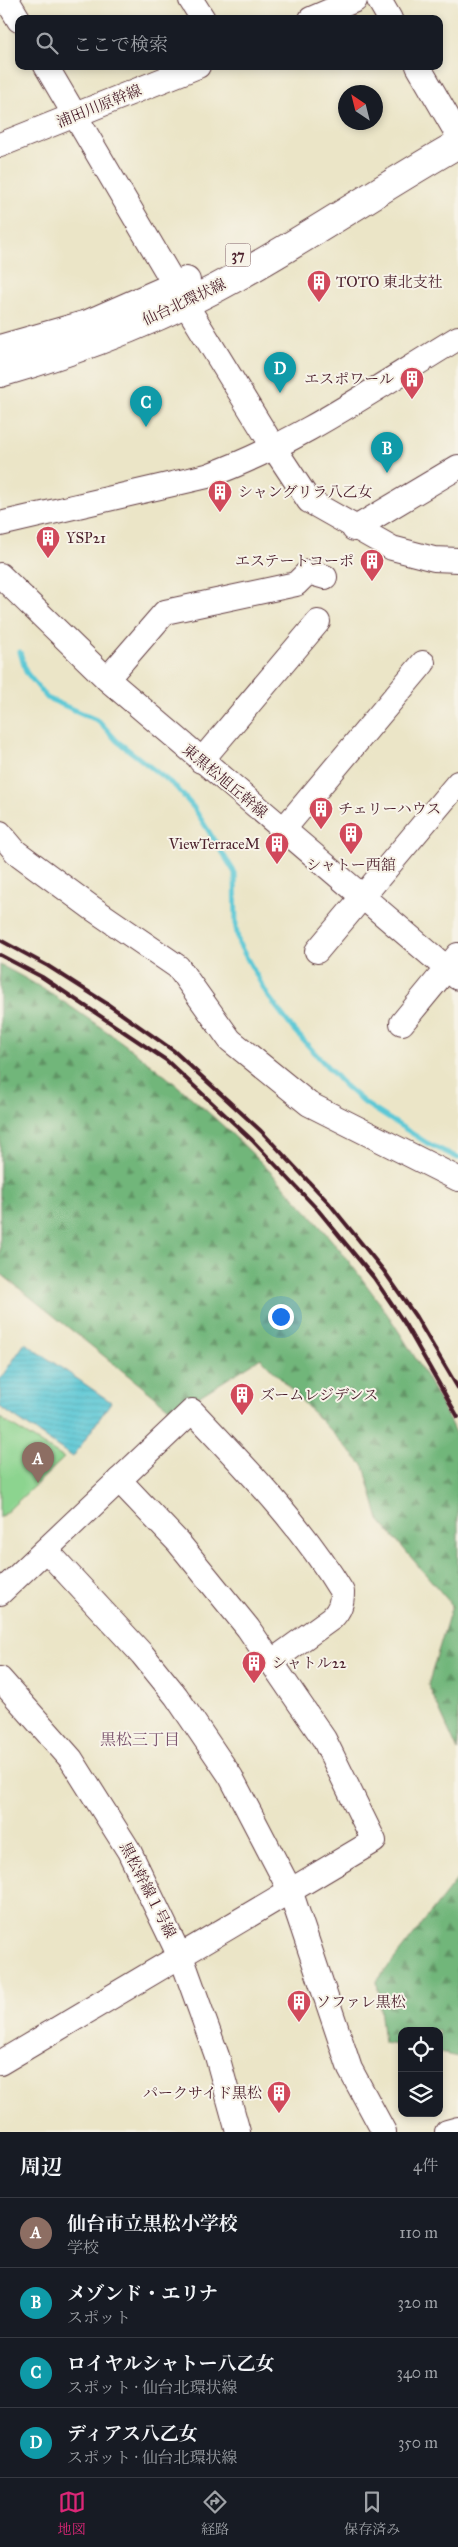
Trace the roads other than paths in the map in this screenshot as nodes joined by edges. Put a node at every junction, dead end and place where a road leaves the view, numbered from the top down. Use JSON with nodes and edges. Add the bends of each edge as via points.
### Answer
{"nodes":[{"id":1,"x":7,"y":0,"type":"edge"},
{"id":2,"x":192,"y":0,"type":"edge"},
{"id":3,"x":355,"y":0,"type":"edge"},
{"id":4,"x":379,"y":0,"type":"edge"},
{"id":5,"x":16,"y":15,"type":"edge"},
{"id":6,"x":201,"y":15,"type":"edge"},
{"id":7,"x":320,"y":15,"type":"edge"},
{"id":8,"x":388,"y":15,"type":"edge"},
{"id":9,"x":48,"y":70,"type":"edge"},
{"id":10,"x":188,"y":70,"type":"edge"},
{"id":11,"x":420,"y":70,"type":"edge"},
{"id":12,"x":75,"y":116,"type":"junction"},
{"id":13,"x":457,"y":132,"type":"edge"},
{"id":14,"x":0,"y":145,"type":"edge"},
{"id":15,"x":180,"y":295,"type":"junction"},
{"id":16,"x":458,"y":338,"type":"edge"},
{"id":17,"x":0,"y":349,"type":"edge"},
{"id":18,"x":0,"y":373,"type":"edge"},
{"id":19,"x":274,"y":448,"type":"junction"},
{"id":20,"x":458,"y":467,"type":"edge"},
{"id":21,"x":0,"y":524,"type":"edge"},
{"id":22,"x":354,"y":528,"type":"junction"},
{"id":23,"x":458,"y":560,"type":"edge"},
{"id":24,"x":0,"y":574,"type":"edge"},
{"id":25,"x":325,"y":577,"type":"dead end"},
{"id":26,"x":318,"y":622,"type":"dead end"},
{"id":27,"x":422,"y":663,"type":"dead end"},
{"id":28,"x":107,"y":679,"type":"junction"},
{"id":29,"x":202,"y":761,"type":"junction"},
{"id":30,"x":458,"y":783,"type":"edge"},
{"id":31,"x":283,"y":830,"type":"junction"},
{"id":32,"x":0,"y":833,"type":"edge"},
{"id":33,"x":363,"y":897,"type":"junction"},
{"id":34,"x":317,"y":951,"type":"dead end"},
{"id":35,"x":454,"y":967,"type":"edge"},
{"id":36,"x":402,"y":1023,"type":"dead end"},
{"id":37,"x":458,"y":1179,"type":"edge"},
{"id":38,"x":120,"y":1480,"type":"junction"},
{"id":39,"x":46,"y":1550,"type":"junction"},
{"id":40,"x":0,"y":1593,"type":"edge"},
{"id":41,"x":270,"y":1662,"type":"junction"},
{"id":42,"x":0,"y":1679,"type":"edge"},
{"id":43,"x":290,"y":1890,"type":"junction"},
{"id":44,"x":180,"y":1955,"type":"junction"},
{"id":45,"x":0,"y":2063,"type":"edge"},
{"id":46,"x":458,"y":2129,"type":"edge"},
{"id":47,"x":238,"y":2132,"type":"edge"},
{"id":48,"x":384,"y":2132,"type":"edge"},
{"id":49,"x":447,"y":2132,"type":"edge"}],
"edges":[{"from":1,"to":5,"type":"street"},
{"from":2,"to":6,"type":"street"},
{"from":3,"to":7,"type":"street"},
{"from":4,"to":8,"type":"street"},
{"from":9,"to":12,"type":"street"},
{"from":10,"to":12,"type":"street","name":"浦田川原幹線"},
{"from":11,"to":13,"type":"street"},
{"from":12,"to":14,"type":"street","name":"浦田川原幹線"},
{"from":12,"to":15,"type":"street"},
{"from":13,"to":15,"type":"main road","name":"仙台北環状線","number":"37","via":[[244,273]]},
{"from":15,"to":17,"type":"main road","name":"仙台北環状線","number":"37"},
{"from":15,"to":18,"type":"main road","name":"仙台北環状線","number":"37","via":[[96,342]]},
{"from":15,"to":19,"type":"street"},
{"from":16,"to":19,"type":"street"},
{"from":19,"to":21,"type":"street","via":[[207,476]]},
{"from":19,"to":22,"type":"street","via":[[309,501]]},
{"from":20,"to":22,"type":"street"},
{"from":22,"to":23,"type":"street","via":[[392,548],[434,559]]},
{"from":24,"to":28,"type":"street","name":"東黒松旭丘幹線"},
{"from":25,"to":28,"type":"street","via":[[308,572],[296,584],[164,612]]},
{"from":26,"to":29,"type":"street"},
{"from":27,"to":31,"type":"street"},
{"from":28,"to":29,"type":"street","name":"東黒松旭丘幹線"},
{"from":29,"to":31,"type":"street","name":"東黒松旭丘幹線"},
{"from":30,"to":33,"type":"street"},
{"from":31,"to":33,"type":"street","name":"東黒松旭丘幹線"},
{"from":32,"to":37,"type":"street","via":[[16,852],[178,967],[230,1040],[309,1104]]},
{"from":33,"to":34,"type":"street"},
{"from":33,"to":35,"type":"street","name":"東黒松旭丘幹線"},
{"from":35,"to":36,"type":"street"},
{"from":38,"to":39,"type":"street"},
{"from":38,"to":41,"type":"street","via":[[178,1542],[248,1628]]},
{"from":38,"to":41,"type":"street","via":[[192,1411],[299,1530],[342,1592],[342,1602],[332,1618]]},
{"from":39,"to":40,"type":"street"},
{"from":39,"to":43,"type":"street","via":[[142,1654],[191,1716],[231,1777]]},
{"from":41,"to":43,"type":"street","via":[[324,1739],[374,1840]]},
{"from":42,"to":44,"type":"street","name":"黒松幹線１号線","via":[[71,1759],[102,1806],[146,1883]]},
{"from":43,"to":44,"type":"street"},
{"from":43,"to":48,"type":"street","via":[[350,2069]]},
{"from":44,"to":45,"type":"street"},
{"from":44,"to":47,"type":"street","name":"黒松幹線１号線","via":[[217,2056]]},
{"from":46,"to":49,"type":"street"}]}
